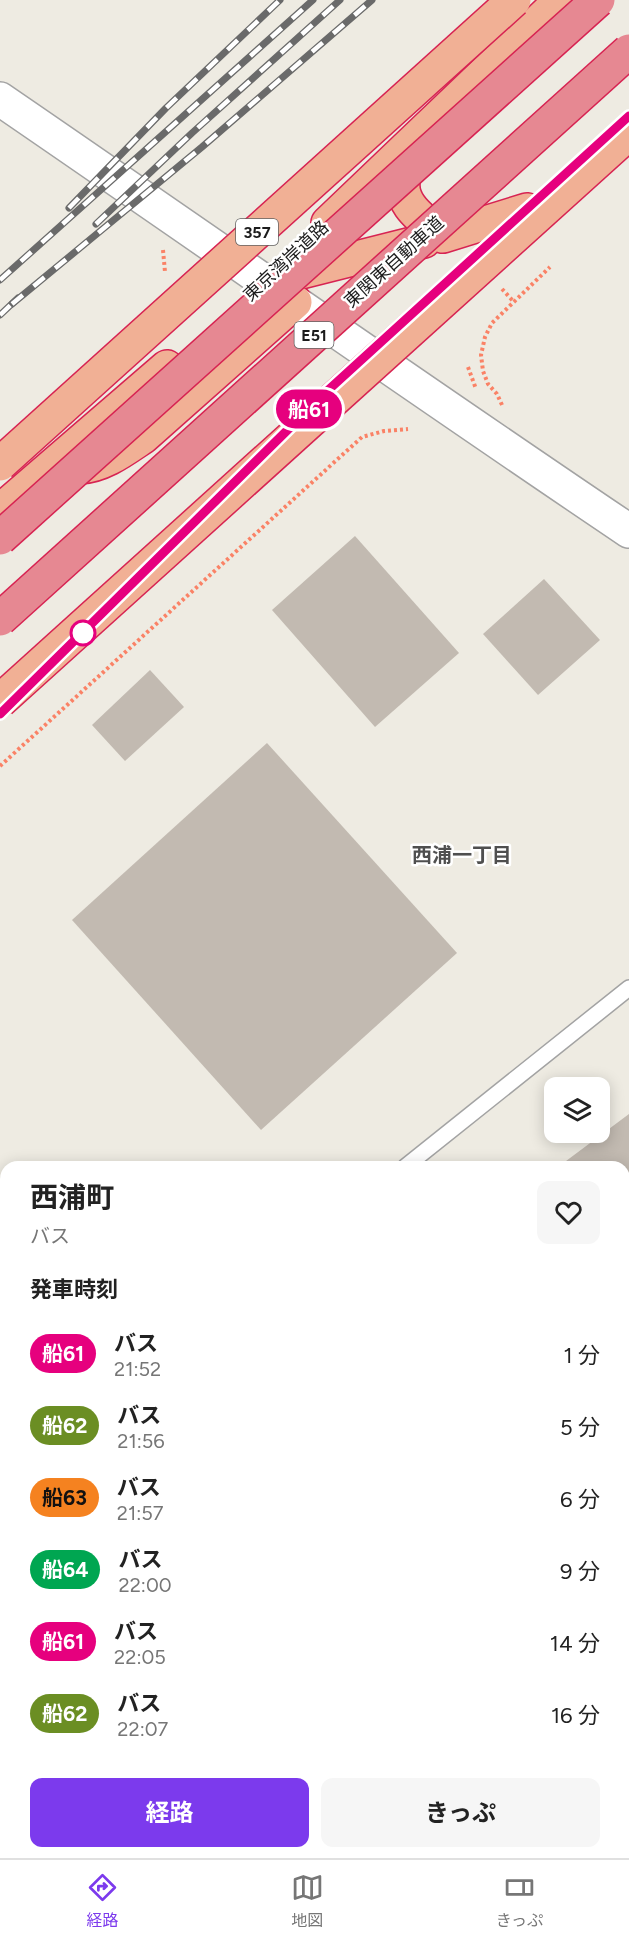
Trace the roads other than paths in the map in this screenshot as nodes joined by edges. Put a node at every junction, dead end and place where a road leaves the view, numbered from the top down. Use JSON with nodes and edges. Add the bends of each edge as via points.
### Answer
{"nodes":[{"id":1,"x":514,"y":0,"type":"edge"},
{"id":2,"x":561,"y":0,"type":"edge"},
{"id":3,"x":598,"y":0,"type":"edge"},
{"id":4,"x":629,"y":51,"type":"edge"},
{"id":5,"x":0,"y":99,"type":"edge"},
{"id":6,"x":629,"y":116,"type":"edge"},
{"id":7,"x":436,"y":119,"type":"junction"},
{"id":8,"x":629,"y":134,"type":"edge"},
{"id":9,"x":527,"y":210,"type":"junction"},
{"id":10,"x":443,"y":236,"type":"junction"},
{"id":11,"x":266,"y":281,"type":"junction"},
{"id":12,"x":295,"y":302,"type":"junction"},
{"id":13,"x":369,"y":354,"type":"junction"},
{"id":14,"x":0,"y":464,"type":"edge"},
{"id":15,"x":49,"y":469,"type":"junction"},
{"id":16,"x":0,"y":511,"type":"edge"},
{"id":17,"x":629,"y":531,"type":"edge"},
{"id":18,"x":0,"y":538,"type":"edge"},
{"id":19,"x":0,"y":619,"type":"edge"},
{"id":20,"x":0,"y":701,"type":"edge"},
{"id":21,"x":0,"y":714,"type":"edge"},
{"id":22,"x":629,"y":988,"type":"edge"},
{"id":23,"x":413,"y":1161,"type":"edge"}],
"edges":[{"from":1,"to":14,"type":"highway","number":"357","bridge":true},
{"from":2,"to":7,"type":"highway","name":"東京湾岸道路","number":"357"},
{"from":3,"to":18,"type":"highway","bridge":true},
{"from":4,"to":19,"type":"highway","name":"東関東自動車道","number":"E51","bridge":true},
{"from":5,"to":11,"type":"street"},
{"from":6,"to":9,"type":"highway"},
{"from":7,"to":10,"type":"highway","via":[[430,138],[405,172],[402,190],[408,206]]},
{"from":7,"to":11,"type":"highway","name":"東京湾岸道路","number":"357"},
{"from":8,"to":20,"type":"highway","bridge":true},
{"from":9,"to":10,"type":"highway"},
{"from":9,"to":13,"type":"highway"},
{"from":10,"to":11,"type":"highway"},
{"from":11,"to":12,"type":"street"},
{"from":11,"to":15,"type":"highway","name":"東京湾岸道路","number":"357"},
{"from":12,"to":13,"type":"street"},
{"from":12,"to":15,"type":"highway","via":[[143,437],[88,467]]},
{"from":13,"to":17,"type":"street"},
{"from":13,"to":21,"type":"highway"},
{"from":15,"to":16,"type":"highway","name":"東京湾岸道路","number":"357"},
{"from":22,"to":23,"type":"lane"}]}
